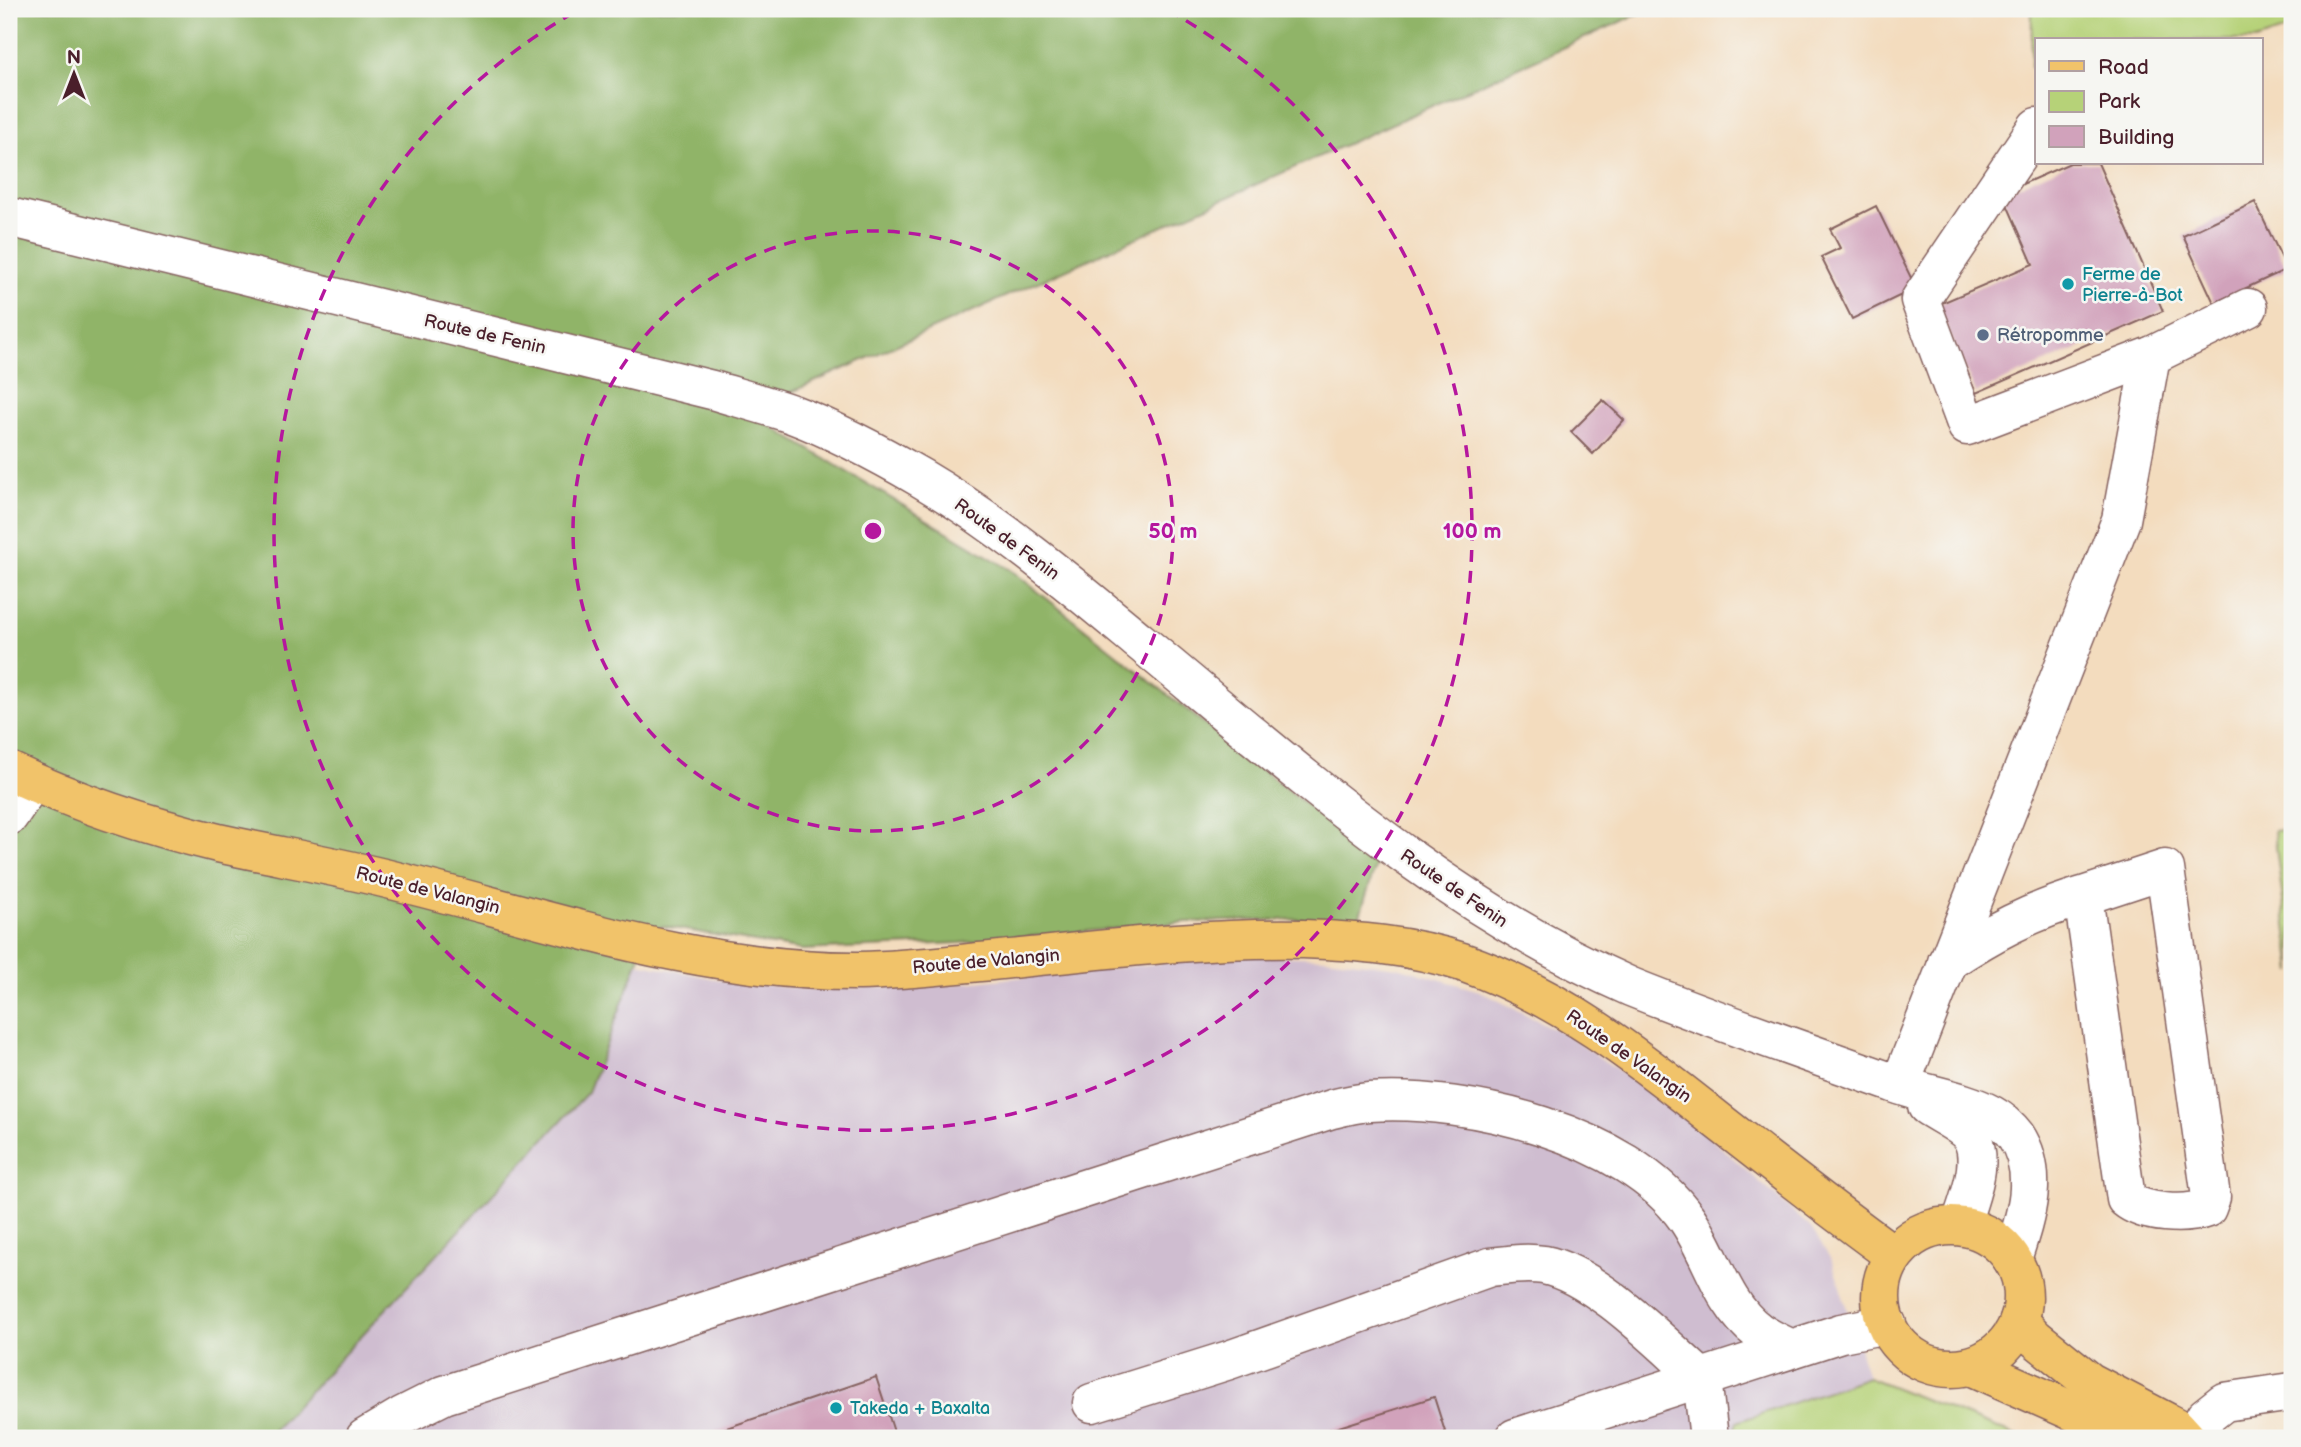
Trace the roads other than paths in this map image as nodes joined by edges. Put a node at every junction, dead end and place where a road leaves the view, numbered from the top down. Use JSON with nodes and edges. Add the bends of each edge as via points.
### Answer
{"nodes":[{"id":1,"x":2035,"y":130,"type":"edge"},
{"id":2,"x":9,"y":217,"type":"edge"},
{"id":3,"x":2248,"y":308,"type":"dead end"},
{"id":4,"x":2151,"y":356,"type":"junction"},
{"id":5,"x":20,"y":777,"type":"edge"},
{"id":6,"x":9,"y":816,"type":"edge"},
{"id":7,"x":2083,"y":896,"type":"junction"},
{"id":8,"x":1947,"y":962,"type":"junction"},
{"id":9,"x":1900,"y":1085,"type":"junction"},
{"id":10,"x":1960,"y":1226,"type":"junction"},
{"id":11,"x":1894,"y":1255,"type":"junction"},
{"id":12,"x":2012,"y":1259,"type":"junction"},
{"id":13,"x":2019,"y":1321,"type":"junction"},
{"id":14,"x":1887,"y":1324,"type":"junction"},
{"id":15,"x":1791,"y":1349,"type":"junction"},
{"id":16,"x":1970,"y":1366,"type":"junction"},
{"id":17,"x":1702,"y":1379,"type":"junction"},
{"id":18,"x":2292,"y":1392,"type":"edge"},
{"id":19,"x":1092,"y":1403,"type":"dead end"},
{"id":20,"x":365,"y":1438,"type":"edge"},
{"id":21,"x":1515,"y":1438,"type":"edge"},
{"id":22,"x":1709,"y":1438,"type":"edge"},
{"id":23,"x":2133,"y":1438,"type":"edge"},
{"id":24,"x":2186,"y":1438,"type":"edge"},
{"id":25,"x":2194,"y":1438,"type":"edge"}],
"edges":[{"from":1,"to":4,"type":"street","via":[[1920,300],[1967,426]]},
{"from":2,"to":9,"type":"street","name":"Route de Fenin","via":[[699,386],[792,414],[832,432],[975,512],[1097,606],[1355,819],[1472,903],[1550,949],[1631,987]]},
{"from":3,"to":4,"type":"street"},
{"from":4,"to":8,"type":"street","via":[[2121,520]]},
{"from":5,"to":6,"type":"street"},
{"from":5,"to":11,"type":"main road","name":"Route de Valangin","via":[[75,801],[213,841],[391,880],[645,945],[764,967],[909,969],[1156,945],[1275,939],[1372,943],[1435,954],[1502,978],[1582,1019]]},
{"from":7,"to":7,"type":"street","via":[[2126,1199],[2144,1208],[2180,1214],[2207,1208],[2211,1197],[2165,869]]},
{"from":7,"to":8,"type":"street","via":[[1992,932]]},
{"from":8,"to":9,"type":"street"},
{"from":9,"to":10,"type":"street","name":"Route de Fenin","via":[[1967,1131],[1974,1144],[1974,1187]]},
{"from":9,"to":12,"type":"street","name":"Route de Fenin","via":[[1992,1115],[2014,1134],[2029,1167],[2029,1185]]},
{"from":10,"to":11,"type":"main road","via":[[1935,1228],[1912,1238]]},
{"from":10,"to":12,"type":"main road","via":[[1980,1231]]},
{"from":11,"to":14,"type":"main road","via":[[1884,1277],[1881,1301]]},
{"from":12,"to":13,"type":"main road","via":[[2024,1300]]},
{"from":13,"to":16,"type":"main road","via":[[1992,1357]]},
{"from":13,"to":24,"type":"main road","via":[[2090,1382],[2176,1427]]},
{"from":14,"to":15,"type":"street"},
{"from":14,"to":16,"type":"main road","via":[[1912,1355],[1951,1368]]},
{"from":15,"to":17,"type":"street"},
{"from":15,"to":20,"type":"street","via":[[1744,1317],[1687,1219],[1646,1175],[1614,1155],[1512,1117],[1435,1104],[1366,1102],[1332,1109],[444,1395]]},
{"from":16,"to":23,"type":"main road"},
{"from":17,"to":19,"type":"street","via":[[1592,1288],[1564,1271],[1519,1263],[1490,1267],[1229,1360]]},
{"from":17,"to":21,"type":"street"},
{"from":17,"to":22,"type":"street"},
{"from":18,"to":25,"type":"street","via":[[2224,1402],[2205,1416]]}]}
